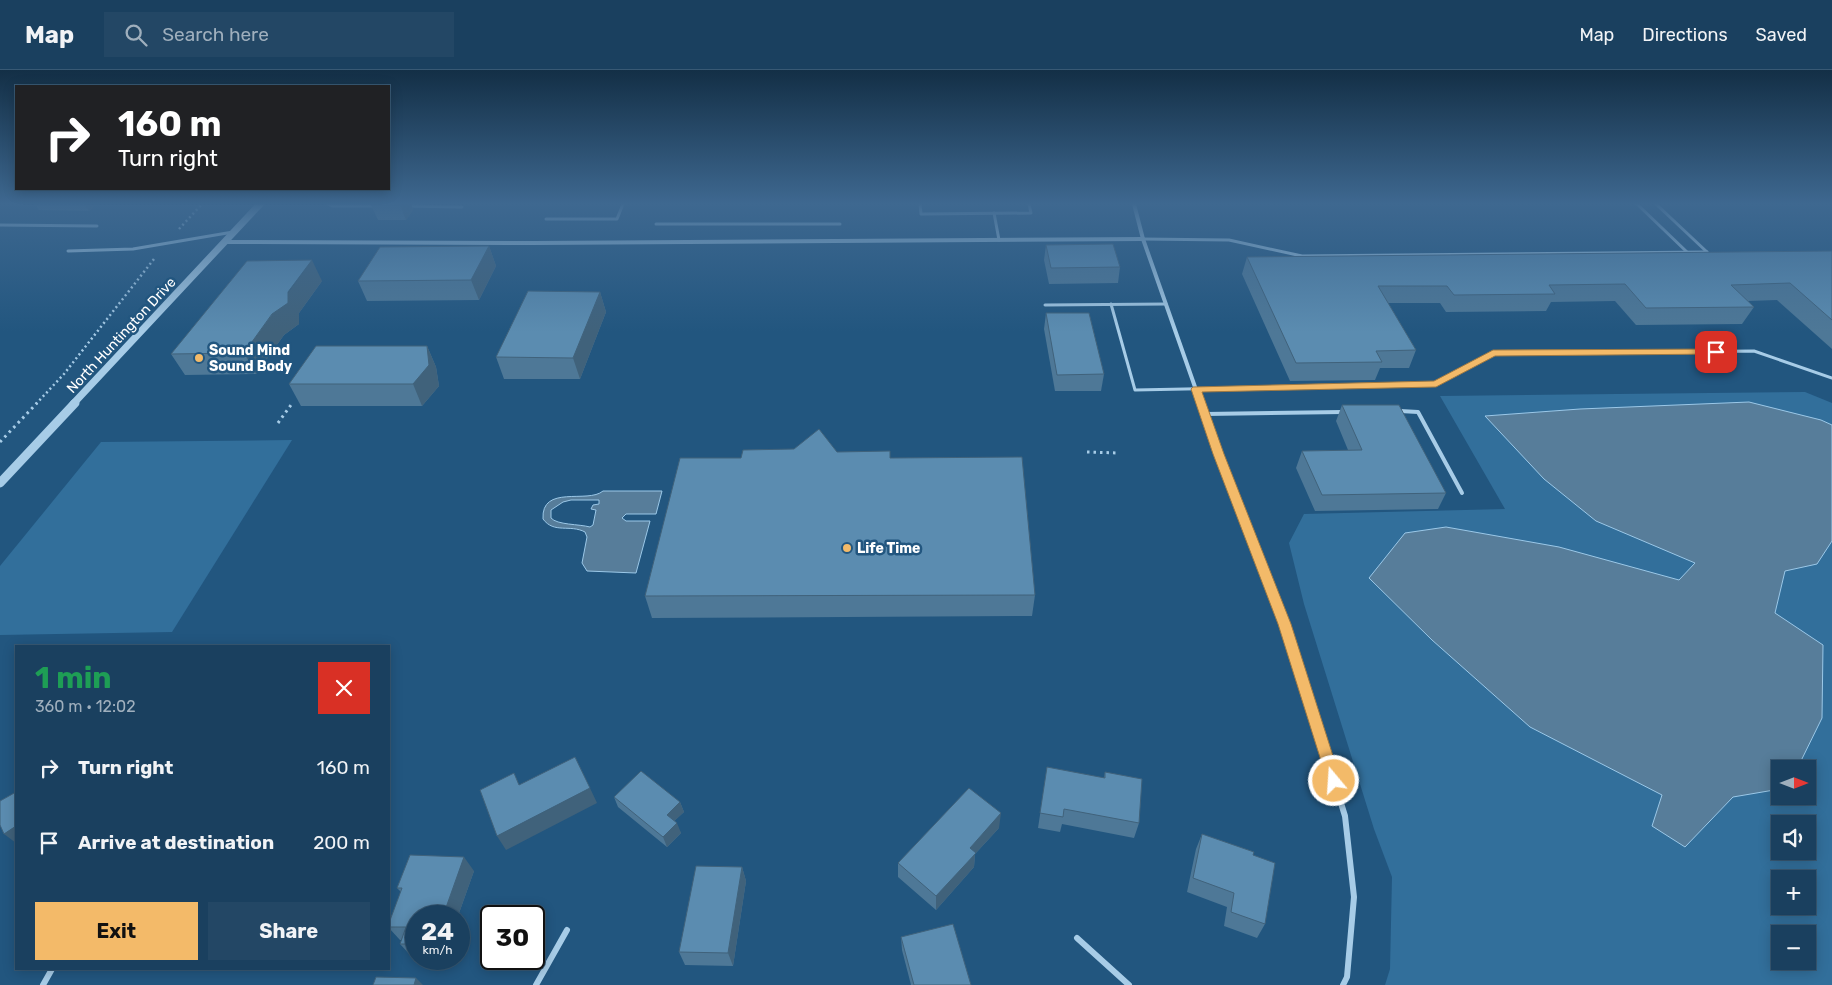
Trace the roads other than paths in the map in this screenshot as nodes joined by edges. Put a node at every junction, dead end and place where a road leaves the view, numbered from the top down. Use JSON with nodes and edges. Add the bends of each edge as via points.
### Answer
{"nodes":[{"id":1,"x":151,"y":247,"type":"edge"},
{"id":2,"x":221,"y":247,"type":"edge"},
{"id":3,"x":1146,"y":247,"type":"edge"},
{"id":4,"x":1260,"y":247,"type":"edge"},
{"id":5,"x":1681,"y":247,"type":"edge"},
{"id":6,"x":1701,"y":247,"type":"edge"},
{"id":7,"x":68,"y":251,"type":"dead end"},
{"id":8,"x":1687,"y":252,"type":"junction"},
{"id":9,"x":1111,"y":304,"type":"junction"},
{"id":10,"x":1166,"y":304,"type":"junction"},
{"id":11,"x":1045,"y":305,"type":"dead end"},
{"id":12,"x":1832,"y":378,"type":"edge"},
{"id":13,"x":1196,"y":389,"type":"junction"},
{"id":14,"x":1393,"y":411,"type":"edge"},
{"id":15,"x":1353,"y":412,"type":"edge"},
{"id":16,"x":1205,"y":414,"type":"junction"},
{"id":17,"x":0,"y":483,"type":"edge"},
{"id":18,"x":1462,"y":493,"type":"dead end"},
{"id":19,"x":567,"y":930,"type":"dead end"},
{"id":20,"x":1077,"y":938,"type":"dead end"},
{"id":21,"x":51,"y":970,"type":"edge"},
{"id":22,"x":43,"y":985,"type":"edge"},
{"id":23,"x":536,"y":985,"type":"edge"},
{"id":24,"x":1129,"y":985,"type":"edge"},
{"id":25,"x":1343,"y":985,"type":"edge"}],
"edges":[{"from":1,"to":7,"type":"lane","via":[[117,251]]},
{"from":2,"to":17,"type":"street","name":"North Huntington Drive"},
{"from":3,"to":10,"type":"street"},
{"from":4,"to":8,"type":"lane","via":[[1302,256]]},
{"from":5,"to":8,"type":"lane"},
{"from":6,"to":8,"type":"lane","via":[[1707,252]]},
{"from":9,"to":10,"type":"lane"},
{"from":9,"to":11,"type":"lane"},
{"from":9,"to":13,"type":"lane","via":[[1135,390]]},
{"from":10,"to":13,"type":"street"},
{"from":12,"to":13,"type":"lane","via":[[1754,351],[1493,353],[1436,384]]},
{"from":13,"to":16,"type":"street"},
{"from":14,"to":18,"type":"lane","via":[[1418,412]]},
{"from":15,"to":16,"type":"lane"},
{"from":16,"to":25,"type":"street","via":[[1285,624],[1345,816],[1354,896],[1347,977]]},
{"from":19,"to":23,"type":"street"},
{"from":20,"to":24,"type":"street"},
{"from":21,"to":22,"type":"street"}]}
